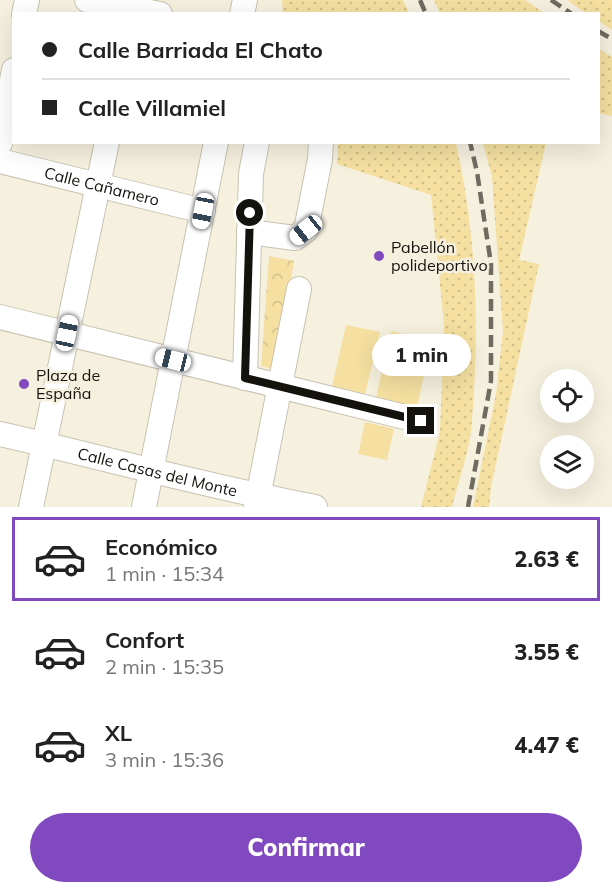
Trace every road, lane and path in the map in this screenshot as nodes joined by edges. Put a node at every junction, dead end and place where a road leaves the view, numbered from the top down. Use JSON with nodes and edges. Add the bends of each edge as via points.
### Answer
{"nodes":[{"id":1,"x":87,"y":0,"type":"edge"},
{"id":2,"x":136,"y":7,"type":"edge"},
{"id":3,"x":153,"y":12,"type":"edge"},
{"id":4,"x":12,"y":80,"type":"edge"},
{"id":5,"x":0,"y":143,"type":"edge"},
{"id":6,"x":107,"y":144,"type":"edge"},
{"id":7,"x":216,"y":144,"type":"edge"},
{"id":8,"x":256,"y":144,"type":"edge"},
{"id":9,"x":321,"y":144,"type":"edge"},
{"id":10,"x":0,"y":161,"type":"edge"},
{"id":11,"x":98,"y":186,"type":"junction"},
{"id":12,"x":203,"y":211,"type":"junction"},
{"id":13,"x":249,"y":232,"type":"junction"},
{"id":14,"x":299,"y":289,"type":"dead end"},
{"id":15,"x":0,"y":317,"type":"edge"},
{"id":16,"x":67,"y":333,"type":"junction"},
{"id":17,"x":173,"y":360,"type":"junction"},
{"id":18,"x":245,"y":378,"type":"junction"},
{"id":19,"x":279,"y":386,"type":"junction"},
{"id":20,"x":421,"y":421,"type":"dead end"},
{"id":21,"x":0,"y":434,"type":"edge"},
{"id":22,"x":44,"y":444,"type":"junction"},
{"id":23,"x":151,"y":471,"type":"junction"},
{"id":24,"x":258,"y":501,"type":"edge"},
{"id":25,"x":31,"y":507,"type":"edge"},
{"id":26,"x":144,"y":507,"type":"edge"},
{"id":27,"x":315,"y":507,"type":"edge"}],
"edges":[{"from":1,"to":2,"type":"street"},
{"from":2,"to":3,"type":"street"},
{"from":4,"to":5,"type":"street"},
{"from":6,"to":11,"type":"street"},
{"from":7,"to":12,"type":"street"},
{"from":8,"to":13,"type":"street"},
{"from":9,"to":13,"type":"street","via":[[306,230],[295,238]]},
{"from":10,"to":11,"type":"street","name":"Calle Cañamero"},
{"from":11,"to":12,"type":"street","name":"Calle Cañamero"},
{"from":11,"to":16,"type":"street"},
{"from":12,"to":17,"type":"street"},
{"from":13,"to":18,"type":"street"},
{"from":14,"to":19,"type":"street"},
{"from":15,"to":16,"type":"street"},
{"from":16,"to":17,"type":"street"},
{"from":16,"to":22,"type":"street"},
{"from":17,"to":18,"type":"street"},
{"from":17,"to":23,"type":"street"},
{"from":18,"to":19,"type":"street"},
{"from":19,"to":20,"type":"street"},
{"from":19,"to":24,"type":"street"},
{"from":21,"to":22,"type":"street","name":"Calle Casas del Monte"},
{"from":22,"to":23,"type":"street","name":"Calle Casas del Monte"},
{"from":22,"to":25,"type":"street"},
{"from":23,"to":24,"type":"street","name":"Calle Casas del Monte"},
{"from":23,"to":26,"type":"street"},
{"from":24,"to":27,"type":"street","name":"Calle Casas del Monte"}]}
